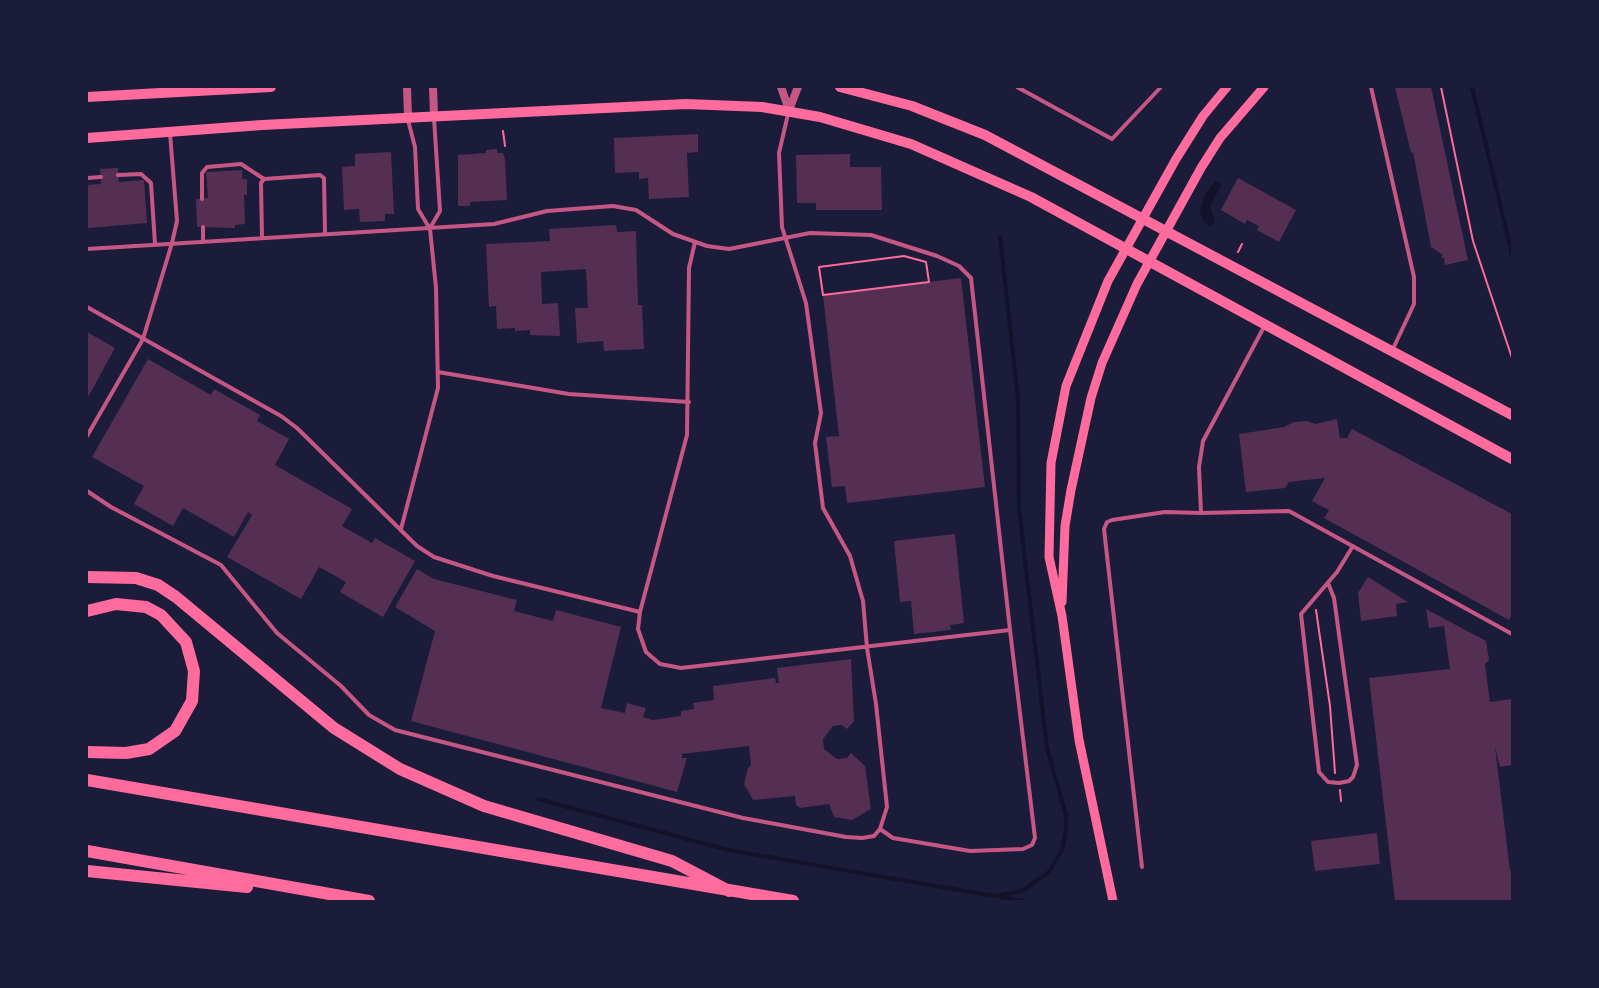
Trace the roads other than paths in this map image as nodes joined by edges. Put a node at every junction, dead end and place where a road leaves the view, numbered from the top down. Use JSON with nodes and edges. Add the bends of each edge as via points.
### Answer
{"nodes":[{"id":1,"x":271,"y":87,"type":"edge"},
{"id":2,"x":407,"y":87,"type":"edge"},
{"id":3,"x":433,"y":87,"type":"edge"},
{"id":4,"x":781,"y":87,"type":"edge"},
{"id":5,"x":798,"y":87,"type":"edge"},
{"id":6,"x":840,"y":87,"type":"edge"},
{"id":7,"x":1017,"y":87,"type":"edge"},
{"id":8,"x":1161,"y":87,"type":"edge"},
{"id":9,"x":1227,"y":87,"type":"edge"},
{"id":10,"x":1264,"y":87,"type":"edge"},
{"id":11,"x":1371,"y":87,"type":"edge"},
{"id":12,"x":87,"y":97,"type":"edge"},
{"id":13,"x":789,"y":110,"type":"junction"},
{"id":14,"x":434,"y":116,"type":"junction"},
{"id":15,"x":408,"y":117,"type":"junction"},
{"id":16,"x":170,"y":133,"type":"junction"},
{"id":17,"x":87,"y":138,"type":"edge"},
{"id":18,"x":118,"y":176,"type":"dead end"},
{"id":19,"x":101,"y":177,"type":"dead end"},
{"id":20,"x":87,"y":178,"type":"edge"},
{"id":21,"x":264,"y":179,"type":"junction"},
{"id":22,"x":202,"y":199,"type":"dead end"},
{"id":23,"x":1142,"y":220,"type":"junction"},
{"id":24,"x":203,"y":226,"type":"dead end"},
{"id":25,"x":430,"y":229,"type":"junction"},
{"id":26,"x":1166,"y":233,"type":"junction"},
{"id":27,"x":325,"y":234,"type":"junction"},
{"id":28,"x":262,"y":238,"type":"junction"},
{"id":29,"x":785,"y":238,"type":"junction"},
{"id":30,"x":203,"y":241,"type":"junction"},
{"id":31,"x":695,"y":242,"type":"junction"},
{"id":32,"x":172,"y":243,"type":"junction"},
{"id":33,"x":154,"y":244,"type":"junction"},
{"id":34,"x":1126,"y":248,"type":"junction"},
{"id":35,"x":87,"y":249,"type":"edge"},
{"id":36,"x":1150,"y":261,"type":"junction"},
{"id":37,"x":87,"y":307,"type":"edge"},
{"id":38,"x":1266,"y":325,"type":"junction"},
{"id":39,"x":143,"y":339,"type":"junction"},
{"id":40,"x":1392,"y":351,"type":"junction"},
{"id":41,"x":438,"y":372,"type":"junction"},
{"id":42,"x":689,"y":402,"type":"junction"},
{"id":43,"x":1512,"y":415,"type":"edge"},
{"id":44,"x":87,"y":436,"type":"edge"},
{"id":45,"x":1512,"y":459,"type":"edge"},
{"id":46,"x":87,"y":491,"type":"edge"},
{"id":47,"x":1201,"y":513,"type":"junction"},
{"id":48,"x":401,"y":529,"type":"junction"},
{"id":49,"x":1353,"y":546,"type":"junction"},
{"id":50,"x":87,"y":578,"type":"edge"},
{"id":51,"x":1328,"y":583,"type":"junction"},
{"id":52,"x":87,"y":611,"type":"edge"},
{"id":53,"x":640,"y":612,"type":"junction"},
{"id":54,"x":1062,"y":616,"type":"junction"},
{"id":55,"x":1010,"y":630,"type":"junction"},
{"id":56,"x":1512,"y":634,"type":"edge"},
{"id":57,"x":867,"y":648,"type":"junction"},
{"id":58,"x":87,"y":753,"type":"edge"},
{"id":59,"x":87,"y":780,"type":"edge"},
{"id":60,"x":880,"y":829,"type":"junction"},
{"id":61,"x":87,"y":851,"type":"edge"},
{"id":62,"x":1142,"y":867,"type":"dead end"},
{"id":63,"x":87,"y":871,"type":"edge"},
{"id":64,"x":729,"y":891,"type":"junction"},
{"id":65,"x":345,"y":897,"type":"junction"},
{"id":66,"x":369,"y":901,"type":"edge"},
{"id":67,"x":793,"y":901,"type":"edge"},
{"id":68,"x":1113,"y":901,"type":"edge"}],
"edges":[{"from":1,"to":12,"type":"main road"},
{"from":2,"to":15,"type":"street"},
{"from":3,"to":14,"type":"street"},
{"from":4,"to":13,"type":"street"},
{"from":5,"to":13,"type":"street"},
{"from":6,"to":23,"type":"main road","via":[[912,106],[985,135]]},
{"from":7,"to":8,"type":"lane","via":[[1112,139]]},
{"from":9,"to":23,"type":"main road","via":[[1186,142]]},
{"from":10,"to":26,"type":"main road","via":[[1220,138]]},
{"from":11,"to":40,"type":"lane","via":[[1414,277],[1414,303]]},
{"from":13,"to":14,"type":"main road","via":[[686,104]]},
{"from":13,"to":29,"type":"lane","via":[[779,153],[778,186]]},
{"from":13,"to":34,"type":"main road","via":[[869,130],[947,158]]},
{"from":14,"to":15,"type":"main road"},
{"from":14,"to":25,"type":"lane","via":[[440,211]]},
{"from":15,"to":16,"type":"main road"},
{"from":15,"to":25,"type":"lane","via":[[415,147],[418,209]]},
{"from":16,"to":17,"type":"main road"},
{"from":16,"to":32,"type":"lane","via":[[177,222]]},
{"from":18,"to":33,"type":"lane","via":[[141,174],[151,183]]},
{"from":19,"to":20,"type":"lane"},
{"from":21,"to":22,"type":"lane","via":[[241,164],[207,167],[202,173]]},
{"from":21,"to":27,"type":"lane","via":[[320,175],[324,178]]},
{"from":21,"to":28,"type":"lane"},
{"from":23,"to":26,"type":"main road"},
{"from":23,"to":34,"type":"main road"},
{"from":24,"to":30,"type":"lane"},
{"from":25,"to":27,"type":"lane"},
{"from":25,"to":31,"type":"lane","via":[[494,224],[547,211],[613,206],[636,210],[673,234]]},
{"from":25,"to":41,"type":"lane"},
{"from":26,"to":36,"type":"main road"},
{"from":26,"to":40,"type":"main road"},
{"from":27,"to":28,"type":"lane"},
{"from":28,"to":30,"type":"lane"},
{"from":29,"to":31,"type":"lane","via":[[729,249]]},
{"from":29,"to":55,"type":"lane","via":[[810,233],[872,235],[937,256],[968,272]]},
{"from":29,"to":57,"type":"lane","via":[[806,303],[821,413],[815,443],[823,508],[850,555],[858,579]]},
{"from":30,"to":32,"type":"lane"},
{"from":31,"to":42,"type":"lane","via":[[690,268]]},
{"from":32,"to":33,"type":"lane"},
{"from":32,"to":39,"type":"lane"},
{"from":33,"to":35,"type":"lane"},
{"from":34,"to":36,"type":"main road"},
{"from":34,"to":54,"type":"main road","via":[[1091,318],[1056,426],[1048,504],[1049,557]]},
{"from":36,"to":38,"type":"main road"},
{"from":36,"to":54,"type":"main road","via":[[1118,323],[1091,398],[1065,526]]},
{"from":37,"to":39,"type":"lane"},
{"from":38,"to":45,"type":"main road"},
{"from":38,"to":47,"type":"lane","via":[[1203,441],[1199,467]]},
{"from":39,"to":44,"type":"lane"},
{"from":39,"to":48,"type":"lane","via":[[292,424]]},
{"from":40,"to":43,"type":"main road"},
{"from":41,"to":42,"type":"lane","via":[[569,394]]},
{"from":41,"to":48,"type":"lane","via":[[435,408]]},
{"from":42,"to":53,"type":"lane","via":[[682,458]]},
{"from":46,"to":60,"type":"lane","via":[[221,565],[277,633],[341,686],[369,715],[395,730],[743,818],[861,838],[874,836]]},
{"from":47,"to":49,"type":"lane","via":[[1289,510]]},
{"from":47,"to":62,"type":"lane","via":[[1165,512],[1122,519],[1107,522],[1104,529]]},
{"from":48,"to":53,"type":"lane","via":[[417,546],[448,564]]},
{"from":49,"to":51,"type":"lane"},
{"from":49,"to":56,"type":"lane"},
{"from":50,"to":64,"type":"highway","via":[[136,578],[167,591],[334,728],[400,769],[484,806],[672,861]]},
{"from":51,"to":51,"type":"lane","via":[[1334,598],[1357,765],[1348,781],[1339,783],[1328,782],[1319,772],[1301,622],[1301,614]]},
{"from":52,"to":58,"type":"highway","via":[[116,604],[146,607],[161,615],[186,642],[194,670],[192,701],[176,731],[148,749]]},
{"from":53,"to":57,"type":"lane","via":[[638,629],[646,652],[670,667]]},
{"from":54,"to":68,"type":"main road","via":[[1079,740]]},
{"from":55,"to":57,"type":"lane"},
{"from":55,"to":60,"type":"lane","via":[[1035,838],[1032,844],[1023,849],[970,851],[893,838]]},
{"from":57,"to":60,"type":"lane","via":[[887,807]]},
{"from":59,"to":64,"type":"highway"},
{"from":61,"to":65,"type":"highway"},
{"from":63,"to":65,"type":"highway"},
{"from":64,"to":67,"type":"highway"},
{"from":65,"to":66,"type":"highway"}]}
